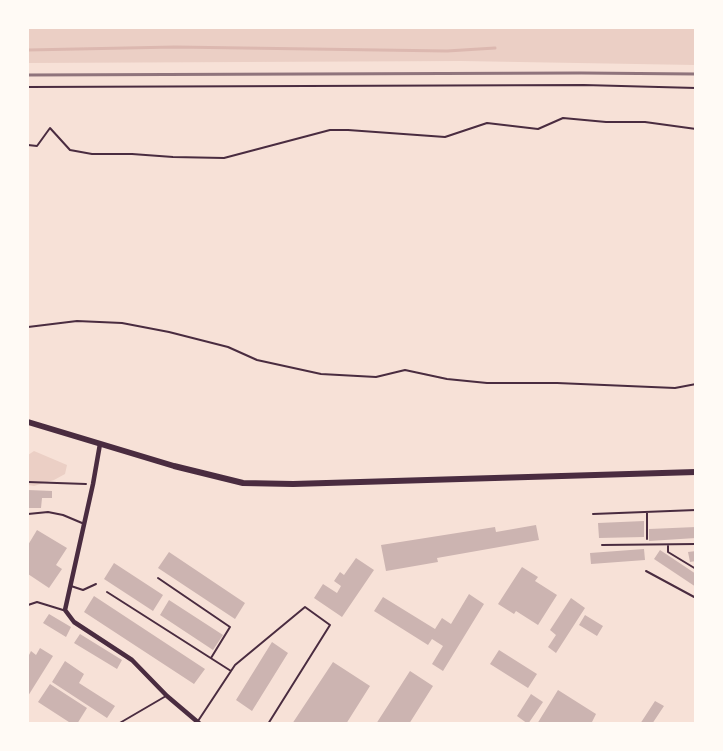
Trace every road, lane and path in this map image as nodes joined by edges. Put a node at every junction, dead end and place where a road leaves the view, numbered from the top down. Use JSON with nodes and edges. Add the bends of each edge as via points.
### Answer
{"nodes":[{"id":1,"x":28,"y":87,"type":"edge"},
{"id":2,"x":696,"y":88,"type":"edge"},
{"id":3,"x":696,"y":129,"type":"edge"},
{"id":4,"x":28,"y":145,"type":"edge"},
{"id":5,"x":28,"y":327,"type":"edge"},
{"id":6,"x":696,"y":384,"type":"edge"},
{"id":7,"x":28,"y":422,"type":"edge"},
{"id":8,"x":100,"y":444,"type":"junction"},
{"id":9,"x":696,"y":472,"type":"edge"},
{"id":10,"x":28,"y":482,"type":"edge"},
{"id":11,"x":93,"y":484,"type":"junction"},
{"id":12,"x":696,"y":510,"type":"edge"},
{"id":13,"x":647,"y":512,"type":"junction"},
{"id":14,"x":28,"y":514,"type":"edge"},
{"id":15,"x":593,"y":514,"type":"dead end"},
{"id":16,"x":85,"y":524,"type":"junction"},
{"id":17,"x":647,"y":544,"type":"junction"},
{"id":18,"x":696,"y":544,"type":"edge"},
{"id":19,"x":602,"y":545,"type":"dead end"},
{"id":20,"x":668,"y":545,"type":"junction"},
{"id":21,"x":696,"y":569,"type":"edge"},
{"id":22,"x":646,"y":571,"type":"dead end"},
{"id":23,"x":158,"y":578,"type":"dead end"},
{"id":24,"x":96,"y":584,"type":"dead end"},
{"id":25,"x":71,"y":586,"type":"junction"},
{"id":26,"x":107,"y":592,"type":"dead end"},
{"id":27,"x":696,"y":598,"type":"edge"},
{"id":28,"x":28,"y":605,"type":"edge"},
{"id":29,"x":66,"y":610,"type":"junction"},
{"id":30,"x":210,"y":658,"type":"junction"},
{"id":31,"x":231,"y":671,"type":"junction"},
{"id":32,"x":167,"y":696,"type":"junction"},
{"id":33,"x":199,"y":723,"type":"edge"},
{"id":34,"x":118,"y":724,"type":"edge"},
{"id":35,"x":268,"y":724,"type":"edge"}],
"edges":[{"from":1,"to":2,"type":"path","via":[[584,85]]},
{"from":3,"to":4,"type":"path","via":[[645,122],[563,118],[538,129],[487,123],[445,137],[330,130],[224,158],[92,154],[70,150],[50,128],[37,146]]},
{"from":5,"to":6,"type":"lane","via":[[77,321],[122,323],[169,332],[228,348],[257,360],[321,374],[376,377],[405,370],[487,383],[675,388]]},
{"from":7,"to":8,"type":"main road"},
{"from":8,"to":9,"type":"main road","via":[[243,483]]},
{"from":8,"to":11,"type":"street"},
{"from":10,"to":11,"type":"path"},
{"from":11,"to":16,"type":"street"},
{"from":12,"to":13,"type":"path"},
{"from":13,"to":15,"type":"path"},
{"from":13,"to":17,"type":"path"},
{"from":14,"to":16,"type":"lane","via":[[48,512]]},
{"from":16,"to":25,"type":"street"},
{"from":17,"to":19,"type":"lane"},
{"from":17,"to":20,"type":"lane"},
{"from":18,"to":20,"type":"lane"},
{"from":20,"to":21,"type":"lane","via":[[668,552]]},
{"from":22,"to":27,"type":"lane"},
{"from":23,"to":30,"type":"lane","via":[[230,627]]},
{"from":24,"to":25,"type":"lane","via":[[83,590]]},
{"from":25,"to":29,"type":"street"},
{"from":26,"to":30,"type":"lane"},
{"from":28,"to":29,"type":"lane","via":[[37,602]]},
{"from":29,"to":32,"type":"street","via":[[74,622],[132,660]]},
{"from":30,"to":31,"type":"lane"},
{"from":31,"to":33,"type":"lane"},
{"from":31,"to":35,"type":"lane","via":[[305,607],[330,625]]},
{"from":32,"to":33,"type":"street"},
{"from":32,"to":34,"type":"lane"}]}
